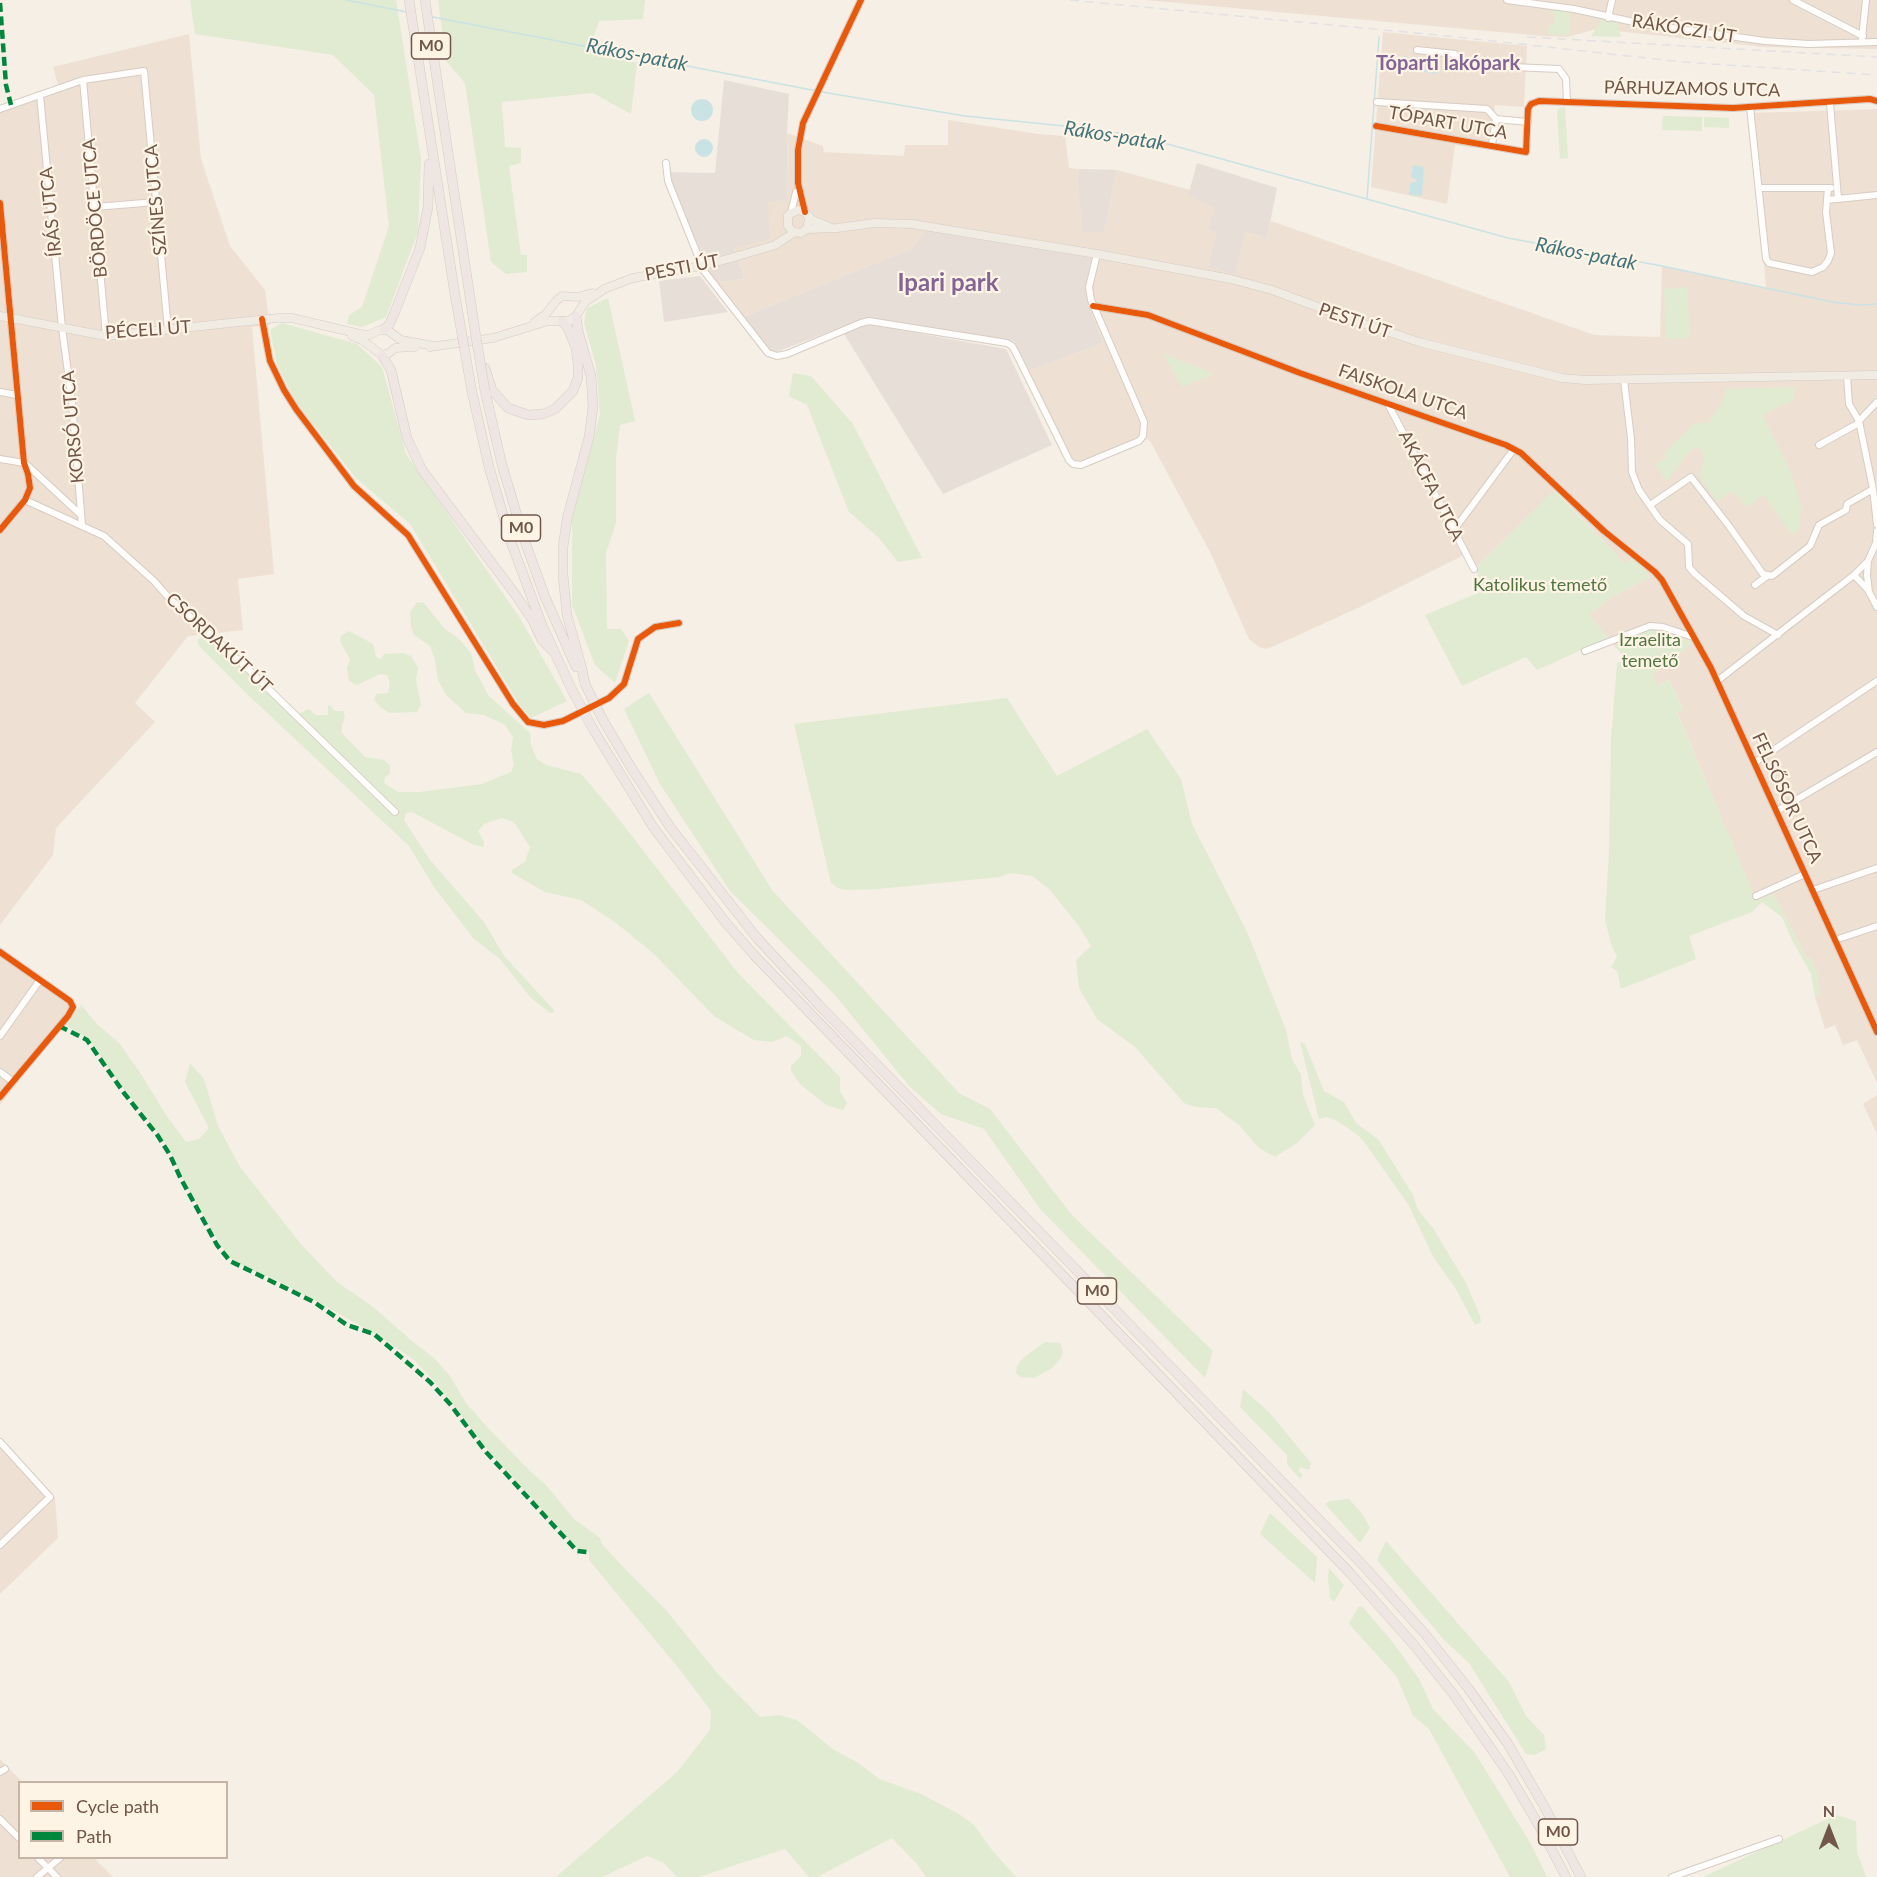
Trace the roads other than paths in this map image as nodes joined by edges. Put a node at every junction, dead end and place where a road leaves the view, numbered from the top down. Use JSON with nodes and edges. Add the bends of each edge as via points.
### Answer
{"nodes":[{"id":1,"x":409,"y":0,"type":"edge"},
{"id":2,"x":425,"y":0,"type":"edge"},
{"id":3,"x":861,"y":0,"type":"edge"},
{"id":4,"x":1507,"y":0,"type":"edge"},
{"id":5,"x":1612,"y":0,"type":"edge"},
{"id":6,"x":1793,"y":0,"type":"edge"},
{"id":7,"x":1866,"y":0,"type":"edge"},
{"id":8,"x":1608,"y":18,"type":"junction"},
{"id":9,"x":1862,"y":39,"type":"junction"},
{"id":10,"x":1877,"y":42,"type":"edge"},
{"id":11,"x":1417,"y":50,"type":"dead end"},
{"id":12,"x":83,"y":80,"type":"junction"},
{"id":13,"x":40,"y":95,"type":"junction"},
{"id":14,"x":1877,"y":101,"type":"edge"},
{"id":15,"x":1377,"y":102,"type":"dead end"},
{"id":16,"x":1567,"y":102,"type":"junction"},
{"id":17,"x":1577,"y":102,"type":"joint"},
{"id":18,"x":1830,"y":102,"type":"junction"},
{"id":19,"x":1750,"y":107,"type":"junction"},
{"id":20,"x":0,"y":109,"type":"edge"},
{"id":21,"x":1496,"y":119,"type":"junction"},
{"id":22,"x":1527,"y":122,"type":"junction"},
{"id":23,"x":1376,"y":126,"type":"dead end"},
{"id":24,"x":428,"y":128,"type":"junction"},
{"id":25,"x":1492,"y":145,"type":"junction"},
{"id":26,"x":666,"y":163,"type":"dead end"},
{"id":27,"x":798,"y":183,"type":"junction"},
{"id":28,"x":1760,"y":188,"type":"junction"},
{"id":29,"x":1828,"y":188,"type":"junction"},
{"id":30,"x":1837,"y":188,"type":"junction"},
{"id":31,"x":1877,"y":195,"type":"edge"},
{"id":32,"x":1838,"y":198,"type":"junction"},
{"id":33,"x":1827,"y":200,"type":"junction"},
{"id":34,"x":156,"y":202,"type":"junction"},
{"id":35,"x":0,"y":203,"type":"edge"},
{"id":36,"x":94,"y":207,"type":"junction"},
{"id":37,"x":0,"y":210,"type":"edge"},
{"id":38,"x":791,"y":213,"type":"junction"},
{"id":39,"x":807,"y":215,"type":"junction"},
{"id":40,"x":788,"y":226,"type":"junction"},
{"id":41,"x":807,"y":228,"type":"junction"},
{"id":42,"x":837,"y":228,"type":"junction"},
{"id":43,"x":795,"y":232,"type":"junction"},
{"id":44,"x":759,"y":249,"type":"junction"},
{"id":45,"x":1096,"y":254,"type":"junction"},
{"id":46,"x":701,"y":266,"type":"junction"},
{"id":47,"x":606,"y":288,"type":"junction"},
{"id":48,"x":572,"y":297,"type":"junction"},
{"id":49,"x":554,"y":306,"type":"junction"},
{"id":50,"x":1092,"y":306,"type":"junction"},
{"id":51,"x":577,"y":313,"type":"junction"},
{"id":52,"x":0,"y":316,"type":"edge"},
{"id":53,"x":11,"y":318,"type":"junction"},
{"id":54,"x":262,"y":319,"type":"junction"},
{"id":55,"x":561,"y":320,"type":"junction"},
{"id":56,"x":532,"y":324,"type":"junction"},
{"id":57,"x":62,"y":328,"type":"junction"},
{"id":58,"x":168,"y":330,"type":"junction"},
{"id":59,"x":336,"y":330,"type":"junction"},
{"id":60,"x":379,"y":331,"type":"junction"},
{"id":61,"x":106,"y":336,"type":"junction"},
{"id":62,"x":395,"y":337,"type":"junction"},
{"id":63,"x":476,"y":337,"type":"junction"},
{"id":64,"x":434,"y":346,"type":"junction"},
{"id":65,"x":372,"y":347,"type":"junction"},
{"id":66,"x":395,"y":348,"type":"junction"},
{"id":67,"x":382,"y":355,"type":"junction"},
{"id":68,"x":1847,"y":375,"type":"junction"},
{"id":69,"x":1877,"y":375,"type":"edge"},
{"id":70,"x":1624,"y":380,"type":"junction"},
{"id":71,"x":0,"y":392,"type":"edge"},
{"id":72,"x":17,"y":395,"type":"junction"},
{"id":73,"x":1877,"y":402,"type":"edge"},
{"id":74,"x":1388,"y":404,"type":"junction"},
{"id":75,"x":1859,"y":422,"type":"junction"},
{"id":76,"x":1818,"y":446,"type":"dead end"},
{"id":77,"x":1514,"y":449,"type":"junction"},
{"id":78,"x":0,"y":459,"type":"edge"},
{"id":79,"x":24,"y":463,"type":"junction"},
{"id":80,"x":1873,"y":489,"type":"junction"},
{"id":81,"x":25,"y":500,"type":"junction"},
{"id":82,"x":1650,"y":505,"type":"junction"},
{"id":83,"x":81,"y":515,"type":"junction"},
{"id":84,"x":82,"y":525,"type":"junction"},
{"id":85,"x":1877,"y":525,"type":"edge"},
{"id":86,"x":0,"y":530,"type":"edge"},
{"id":87,"x":1454,"y":530,"type":"junction"},
{"id":88,"x":1877,"y":531,"type":"edge"},
{"id":89,"x":1868,"y":561,"type":"junction"},
{"id":90,"x":1474,"y":569,"type":"dead end"},
{"id":91,"x":1854,"y":575,"type":"junction"},
{"id":92,"x":1767,"y":576,"type":"junction"},
{"id":93,"x":1662,"y":580,"type":"joint"},
{"id":94,"x":1755,"y":585,"type":"dead end"},
{"id":95,"x":1869,"y":592,"type":"junction"},
{"id":96,"x":1877,"y":606,"type":"edge"},
{"id":97,"x":679,"y":623,"type":"dead end"},
{"id":98,"x":1778,"y":635,"type":"junction"},
{"id":99,"x":1694,"y":637,"type":"junction"},
{"id":100,"x":1585,"y":651,"type":"dead end"},
{"id":101,"x":554,"y":652,"type":"junction"},
{"id":102,"x":1717,"y":681,"type":"junction"},
{"id":103,"x":1877,"y":681,"type":"edge"},
{"id":104,"x":585,"y":684,"type":"junction"},
{"id":105,"x":1877,"y":752,"type":"edge"},
{"id":106,"x":1754,"y":763,"type":"junction"},
{"id":107,"x":1777,"y":811,"type":"junction"},
{"id":108,"x":395,"y":812,"type":"dead end"},
{"id":109,"x":1877,"y":868,"type":"edge"},
{"id":110,"x":1805,"y":874,"type":"junction"},
{"id":111,"x":1813,"y":890,"type":"junction"},
{"id":112,"x":1756,"y":896,"type":"dead end"},
{"id":113,"x":1877,"y":926,"type":"edge"},
{"id":114,"x":1835,"y":940,"type":"junction"},
{"id":115,"x":0,"y":952,"type":"edge"},
{"id":116,"x":40,"y":980,"type":"junction"},
{"id":117,"x":1877,"y":1032,"type":"edge"},
{"id":118,"x":0,"y":1035,"type":"edge"},
{"id":119,"x":0,"y":1072,"type":"edge"},
{"id":120,"x":12,"y":1081,"type":"junction"},
{"id":121,"x":0,"y":1097,"type":"edge"},
{"id":122,"x":0,"y":1442,"type":"edge"},
{"id":123,"x":6,"y":1448,"type":"junction"},
{"id":124,"x":0,"y":1454,"type":"edge"},
{"id":125,"x":0,"y":1545,"type":"edge"},
{"id":126,"x":0,"y":1819,"type":"edge"},
{"id":127,"x":18,"y":1837,"type":"edge"},
{"id":128,"x":1779,"y":1839,"type":"dead end"},
{"id":129,"x":40,"y":1859,"type":"edge"},
{"id":130,"x":58,"y":1859,"type":"edge"},
{"id":131,"x":48,"y":1868,"type":"junction"},
{"id":132,"x":37,"y":1877,"type":"edge"},
{"id":133,"x":57,"y":1877,"type":"edge"},
{"id":134,"x":1566,"y":1877,"type":"edge"},
{"id":135,"x":1581,"y":1877,"type":"edge"},
{"id":136,"x":1672,"y":1877,"type":"edge"}],
"edges":[{"from":1,"to":24,"type":"highway","number":"M0"},
{"from":2,"to":63,"type":"highway","number":"M0"},
{"from":3,"to":27,"type":"street","via":[[812,101],[800,136]]},
{"from":4,"to":8,"type":"street","name":"RÁKÓCZI ÚT"},
{"from":5,"to":8,"type":"street"},
{"from":6,"to":9,"type":"street"},
{"from":7,"to":9,"type":"street"},
{"from":8,"to":9,"type":"street","name":"RÁKÓCZI ÚT","via":[[1765,41],[1808,44]]},
{"from":9,"to":10,"type":"street","name":"RÁKÓCZI ÚT"},
{"from":11,"to":16,"type":"street","via":[[1455,54],[1465,65],[1559,69],[1566,79]]},
{"from":12,"to":13,"type":"street"},
{"from":12,"to":34,"type":"street","name":"SZÍNES UTCA","via":[[144,71]]},
{"from":12,"to":36,"type":"street","name":"BÖRDÖCE UTCA"},
{"from":13,"to":20,"type":"street"},
{"from":13,"to":57,"type":"street","name":"ÍRÁS UTCA"},
{"from":14,"to":18,"type":"street","name":"PÁRHUZAMOS UTCA"},
{"from":15,"to":21,"type":"street","name":"TÓPART UTCA","via":[[1487,109]]},
{"from":16,"to":17,"type":"street","name":"TÓPART UTCA"},
{"from":16,"to":22,"type":"street","name":"TÓPART UTCA","via":[[1533,102]]},
{"from":17,"to":19,"type":"street","name":"PÁRHUZAMOS UTCA"},
{"from":18,"to":19,"type":"street","name":"PÁRHUZAMOS UTCA"},
{"from":18,"to":30,"type":"street"},
{"from":19,"to":28,"type":"street"},
{"from":21,"to":22,"type":"street","name":"TÓPART UTCA"},
{"from":21,"to":25,"type":"street"},
{"from":22,"to":25,"type":"street","name":"TÓPART UTCA","via":[[1526,152]]},
{"from":23,"to":25,"type":"street","name":"TÓPART UTCA"},
{"from":24,"to":60,"type":"highway","via":[[430,190],[425,229],[394,314],[389,325]]},
{"from":24,"to":101,"type":"highway","number":"M0","bridge":true,"via":[[472,392],[489,466],[532,600]]},
{"from":26,"to":46,"type":"street","via":[[668,181]]},
{"from":27,"to":38,"type":"street"},
{"from":27,"to":39,"type":"street"},
{"from":28,"to":29,"type":"street"},
{"from":28,"to":33,"type":"street","via":[[1767,261],[1771,265],[1812,272],[1823,267],[1830,257]]},
{"from":29,"to":30,"type":"street"},
{"from":29,"to":33,"type":"street"},
{"from":30,"to":32,"type":"street"},
{"from":31,"to":32,"type":"street"},
{"from":32,"to":33,"type":"street"},
{"from":34,"to":36,"type":"street"},
{"from":34,"to":58,"type":"street","name":"SZÍNES UTCA"},
{"from":35,"to":37,"type":"street"},
{"from":36,"to":61,"type":"street","name":"BÖRDÖCE UTCA"},
{"from":37,"to":53,"type":"street"},
{"from":38,"to":39,"type":"main road","via":[[798,210]]},
{"from":38,"to":40,"type":"main road"},
{"from":39,"to":41,"type":"main road"},
{"from":39,"to":42,"type":"main road","name":"PESTI ÚT"},
{"from":40,"to":43,"type":"main road"},
{"from":40,"to":44,"type":"main road","name":"PESTI ÚT","via":[[777,239]]},
{"from":41,"to":42,"type":"main road","name":"PESTI ÚT"},
{"from":41,"to":43,"type":"main road"},
{"from":42,"to":45,"type":"main road","name":"PESTI ÚT","via":[[912,224]]},
{"from":43,"to":44,"type":"main road","name":"PESTI ÚT","via":[[775,245]]},
{"from":44,"to":46,"type":"main road","name":"PESTI ÚT"},
{"from":45,"to":50,"type":"street","via":[[1089,287]]},
{"from":45,"to":70,"type":"main road","name":"PESTI ÚT","via":[[1243,282],[1419,342],[1535,372],[1585,380]]},
{"from":46,"to":47,"type":"main road","name":"PESTI ÚT","via":[[649,274]]},
{"from":46,"to":50,"type":"street","via":[[757,340],[774,356],[869,321],[1007,343],[1015,351],[1073,465],[1139,441],[1143,436],[1144,422]]},
{"from":47,"to":48,"type":"main road","name":"PESTI ÚT"},
{"from":47,"to":51,"type":"main road","via":[[585,302]]},
{"from":48,"to":49,"type":"main road","via":[[562,297]]},
{"from":48,"to":51,"type":"main road"},
{"from":49,"to":55,"type":"main road","via":[[555,315]]},
{"from":49,"to":56,"type":"main road"},
{"from":50,"to":74,"type":"street","name":"FAISKOLA UTCA","via":[[1148,315]]},
{"from":51,"to":55,"type":"main road","via":[[569,321]]},
{"from":51,"to":104,"type":"highway","via":[[593,407],[567,519],[563,575],[567,615]]},
{"from":52,"to":53,"type":"main road","name":"PÉCELI ÚT"},
{"from":53,"to":57,"type":"main road","name":"PÉCELI ÚT"},
{"from":53,"to":72,"type":"street"},
{"from":54,"to":58,"type":"main road","name":"PÉCELI ÚT"},
{"from":54,"to":59,"type":"main road","name":"PÉCELI ÚT","via":[[292,318]]},
{"from":54,"to":97,"type":"street","via":[[270,362],[296,409],[354,486],[408,535],[513,705],[528,722],[563,722],[609,698],[624,684],[638,639],[655,627]]},
{"from":55,"to":56,"type":"main road"},
{"from":55,"to":63,"type":"highway","bridge":true,"via":[[574,341],[578,372],[573,391],[555,409],[543,414],[528,415],[508,408],[496,397]]},
{"from":56,"to":64,"type":"main road","via":[[493,338]]},
{"from":57,"to":61,"type":"main road","name":"PÉCELI ÚT"},
{"from":57,"to":83,"type":"street","name":"KORSÓ UTCA"},
{"from":58,"to":61,"type":"main road","name":"PÉCELI ÚT"},
{"from":59,"to":60,"type":"main road","via":[[365,335]]},
{"from":59,"to":65,"type":"main road"},
{"from":60,"to":62,"type":"main road","via":[[391,332]]},
{"from":60,"to":65,"type":"main road","via":[[371,340]]},
{"from":62,"to":64,"type":"main road"},
{"from":62,"to":66,"type":"main road"},
{"from":63,"to":104,"type":"highway","number":"M0","bridge":true,"via":[[502,465],[524,539],[545,597]]},
{"from":64,"to":66,"type":"main road"},
{"from":65,"to":67,"type":"main road"},
{"from":66,"to":67,"type":"main road"},
{"from":67,"to":101,"type":"highway","via":[[391,370],[407,438],[422,470],[516,594],[542,640]]},
{"from":68,"to":69,"type":"main road","name":"PESTI ÚT"},
{"from":68,"to":70,"type":"main road","name":"PESTI ÚT"},
{"from":68,"to":75,"type":"street","via":[[1850,404]]},
{"from":70,"to":82,"type":"street","via":[[1632,472]]},
{"from":71,"to":72,"type":"street"},
{"from":72,"to":79,"type":"street"},
{"from":73,"to":75,"type":"street"},
{"from":74,"to":77,"type":"street","name":"FAISKOLA UTCA"},
{"from":74,"to":87,"type":"street","name":"AKÁCFA UTCA"},
{"from":75,"to":76,"type":"street"},
{"from":75,"to":80,"type":"street"},
{"from":77,"to":87,"type":"street"},
{"from":77,"to":93,"type":"street","name":"FAISKOLA UTCA"},
{"from":78,"to":79,"type":"street"},
{"from":79,"to":81,"type":"street","via":[[30,488]]},
{"from":79,"to":83,"type":"street"},
{"from":80,"to":85,"type":"street"},
{"from":80,"to":92,"type":"street","via":[[1819,525],[1810,546]]},
{"from":81,"to":84,"type":"street","name":"CSORDAKÚT ÚT"},
{"from":81,"to":86,"type":"street"},
{"from":82,"to":92,"type":"street","via":[[1691,477]]},
{"from":82,"to":98,"type":"street","via":[[1660,520],[1688,544],[1689,567],[1695,574],[1744,615]]},
{"from":83,"to":84,"type":"street","name":"KORSÓ UTCA"},
{"from":84,"to":108,"type":"street","name":"CSORDAKÚT ÚT","via":[[104,536],[154,581]]},
{"from":87,"to":90,"type":"street","name":"AKÁCFA UTCA"},
{"from":88,"to":89,"type":"street"},
{"from":89,"to":91,"type":"street"},
{"from":89,"to":95,"type":"street"},
{"from":91,"to":95,"type":"street"},
{"from":91,"to":98,"type":"street"},
{"from":92,"to":94,"type":"street"},
{"from":93,"to":99,"type":"street","name":"FELSŐSOR UTCA"},
{"from":95,"to":96,"type":"street"},
{"from":98,"to":102,"type":"street"},
{"from":99,"to":100,"type":"street","via":[[1650,626]]},
{"from":99,"to":102,"type":"street","name":"FELSŐSOR UTCA"},
{"from":101,"to":134,"type":"highway","number":"M0","bridge":true,"via":[[593,729],[653,827],[726,923],[1400,1628],[1493,1749]]},
{"from":102,"to":106,"type":"street","name":"FELSŐSOR UTCA"},
{"from":103,"to":106,"type":"street"},
{"from":104,"to":135,"type":"highway","number":"M0","bridge":true,"via":[[632,769],[670,827],[757,938],[1344,1546],[1425,1635],[1508,1744]]},
{"from":105,"to":107,"type":"street"},
{"from":106,"to":107,"type":"street","name":"FELSŐSOR UTCA"},
{"from":107,"to":110,"type":"street","name":"FELSŐSOR UTCA"},
{"from":109,"to":111,"type":"street"},
{"from":110,"to":111,"type":"street","name":"FELSŐSOR UTCA"},
{"from":110,"to":112,"type":"street"},
{"from":111,"to":114,"type":"street","name":"FELSŐSOR UTCA"},
{"from":113,"to":114,"type":"street"},
{"from":114,"to":117,"type":"street","name":"FELSŐSOR UTCA"},
{"from":115,"to":116,"type":"street"},
{"from":116,"to":118,"type":"street"},
{"from":116,"to":120,"type":"street","via":[[70,1001],[72,1011]]},
{"from":119,"to":120,"type":"street"},
{"from":120,"to":121,"type":"street"},
{"from":122,"to":123,"type":"street"},
{"from":123,"to":124,"type":"street"},
{"from":123,"to":125,"type":"street","via":[[50,1497]]},
{"from":126,"to":127,"type":"street"},
{"from":128,"to":136,"type":"street"},
{"from":129,"to":131,"type":"street"},
{"from":130,"to":131,"type":"street"},
{"from":131,"to":132,"type":"street"},
{"from":131,"to":133,"type":"street"}]}
